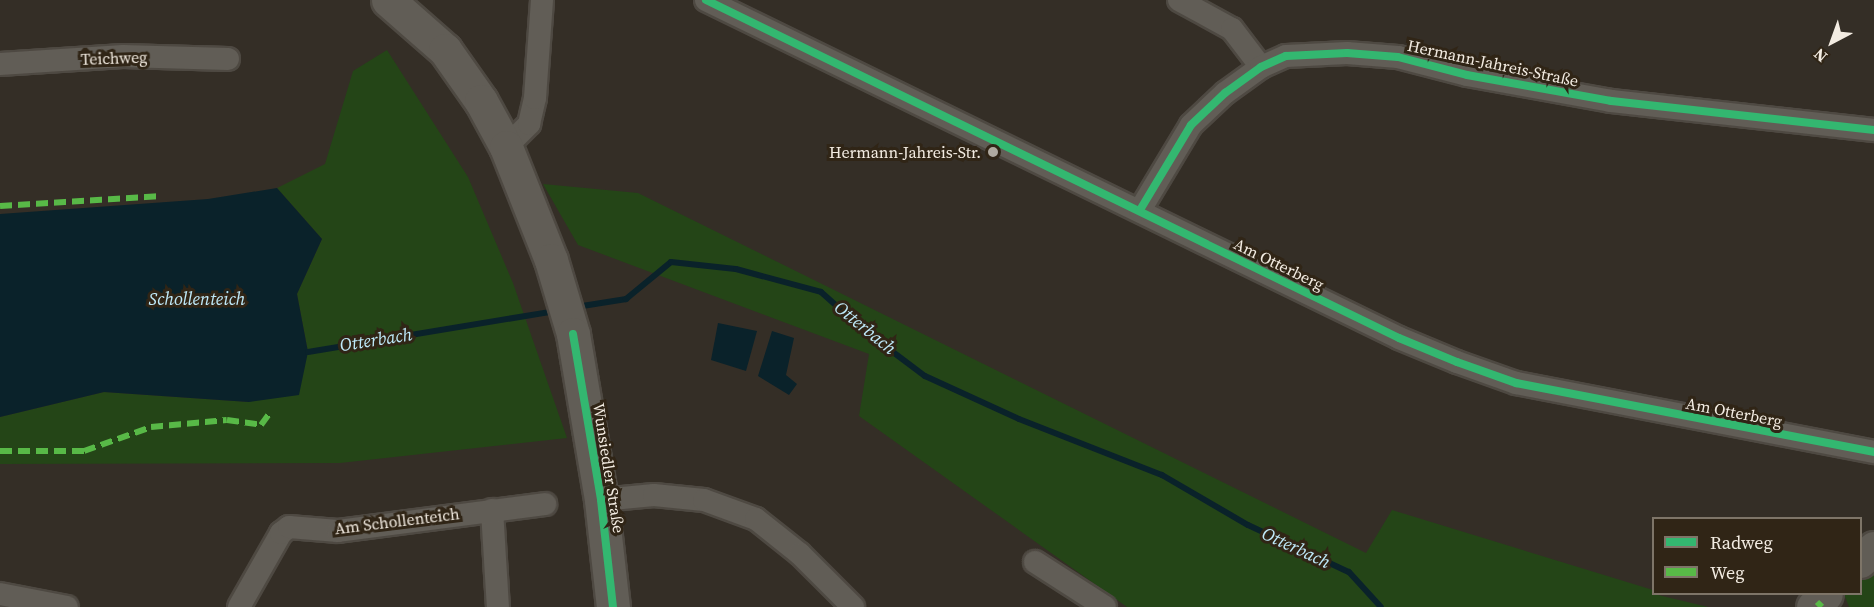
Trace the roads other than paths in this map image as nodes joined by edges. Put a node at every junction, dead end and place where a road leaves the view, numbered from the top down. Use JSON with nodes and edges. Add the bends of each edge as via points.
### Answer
{"nodes":[{"id":1,"x":388,"y":0,"type":"edge"},
{"id":2,"x":542,"y":0,"type":"edge"},
{"id":3,"x":706,"y":0,"type":"edge"},
{"id":4,"x":1179,"y":0,"type":"edge"},
{"id":5,"x":228,"y":59,"type":"dead end"},
{"id":6,"x":0,"y":64,"type":"edge"},
{"id":7,"x":1261,"y":67,"type":"junction"},
{"id":8,"x":1874,"y":130,"type":"edge"},
{"id":9,"x":506,"y":147,"type":"junction"},
{"id":10,"x":1140,"y":210,"type":"junction"},
{"id":11,"x":1874,"y":452,"type":"edge"},
{"id":12,"x":601,"y":500,"type":"junction"},
{"id":13,"x":544,"y":504,"type":"dead end"},
{"id":14,"x":492,"y":510,"type":"junction"},
{"id":15,"x":1874,"y":548,"type":"edge"},
{"id":16,"x":1862,"y":559,"type":"edge"},
{"id":17,"x":1035,"y":562,"type":"dead end"},
{"id":18,"x":0,"y":594,"type":"edge"},
{"id":19,"x":1825,"y":595,"type":"edge"},
{"id":20,"x":67,"y":607,"type":"edge"},
{"id":21,"x":239,"y":607,"type":"edge"},
{"id":22,"x":498,"y":607,"type":"edge"},
{"id":23,"x":613,"y":607,"type":"edge"},
{"id":24,"x":854,"y":607,"type":"edge"},
{"id":25,"x":1106,"y":607,"type":"edge"},
{"id":26,"x":1813,"y":607,"type":"edge"}],
"edges":[{"from":1,"to":9,"type":"main road","name":"Wunsiedler Straße","via":[[445,50],[482,101]]},
{"from":2,"to":9,"type":"street","via":[[535,98],[529,124]]},
{"from":3,"to":10,"type":"street","name":"Am Otterberg","via":[[859,78]]},
{"from":4,"to":7,"type":"street","via":[[1232,29]]},
{"from":5,"to":6,"type":"street","name":"Teichweg","via":[[123,56]]},
{"from":7,"to":8,"type":"street","name":"Hermann-Jahreis-Straße","via":[[1286,56],[1398,57],[1467,75],[1611,101]]},
{"from":7,"to":10,"type":"street","name":"Hermann-Jahreis-Straße","via":[[1191,125]]},
{"from":9,"to":12,"type":"main road","name":"Wunsiedler Straße","via":[[551,260],[573,334]]},
{"from":10,"to":11,"type":"street","name":"Am Otterberg","via":[[1399,338],[1516,383]]},
{"from":12,"to":23,"type":"main road","name":"Wunsiedler Straße"},
{"from":12,"to":24,"type":"street","via":[[654,495],[704,500],[756,519],[800,554]]},
{"from":13,"to":14,"type":"street","name":"Am Schollenteich"},
{"from":14,"to":21,"type":"street","name":"Am Schollenteich","via":[[338,531],[289,527],[281,533]]},
{"from":14,"to":22,"type":"street"},
{"from":15,"to":16,"type":"main road"},
{"from":17,"to":25,"type":"street"},
{"from":18,"to":20,"type":"street"},
{"from":19,"to":26,"type":"main road"}]}
